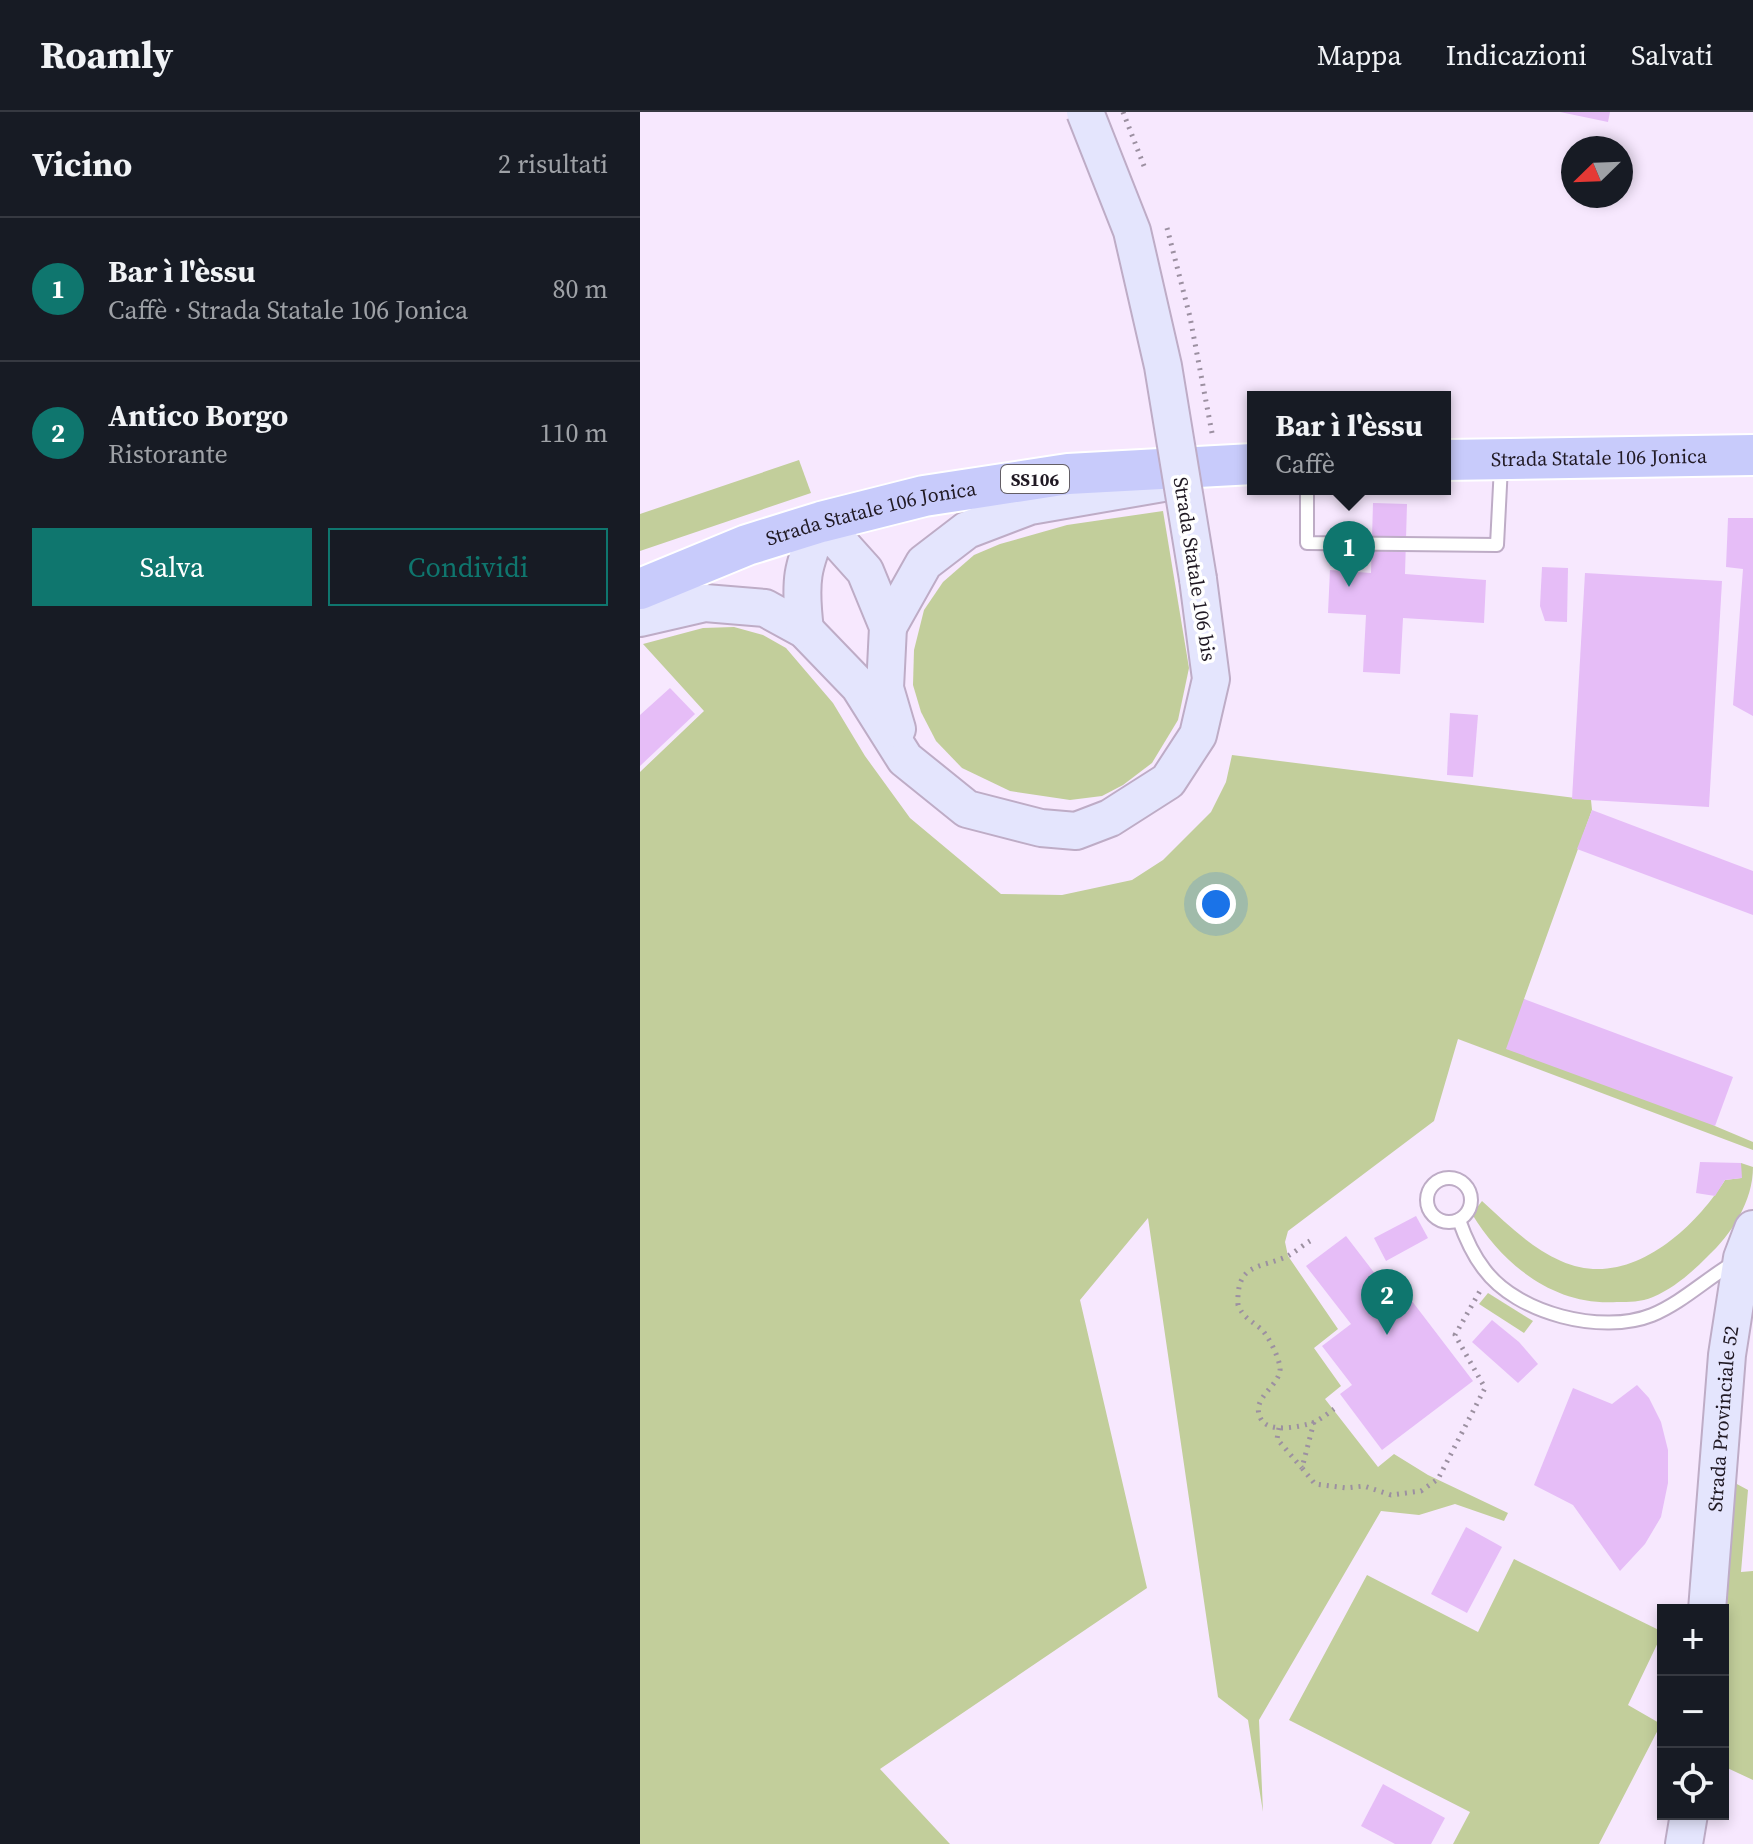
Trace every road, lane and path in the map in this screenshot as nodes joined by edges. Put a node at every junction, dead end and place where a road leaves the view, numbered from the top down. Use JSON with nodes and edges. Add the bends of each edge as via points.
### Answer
{"nodes":[{"id":1,"x":1085,"y":112,"type":"edge"},
{"id":2,"x":1210,"y":412,"type":"dead end"},
{"id":3,"x":1212,"y":438,"type":"dead end"},
{"id":4,"x":1753,"y":455,"type":"edge"},
{"id":5,"x":1501,"y":459,"type":"junction"},
{"id":6,"x":1451,"y":460,"type":"edge"},
{"id":7,"x":1247,"y":466,"type":"edge"},
{"id":8,"x":1247,"y":467,"type":"edge"},
{"id":9,"x":1307,"y":495,"type":"edge"},
{"id":10,"x":821,"y":522,"type":"junction"},
{"id":11,"x":640,"y":589,"type":"edge"},
{"id":12,"x":640,"y":618,"type":"edge"},
{"id":13,"x":888,"y":627,"type":"junction"},
{"id":14,"x":805,"y":630,"type":"junction"},
{"id":15,"x":905,"y":759,"type":"junction"},
{"id":16,"x":1459,"y":1220,"type":"dead end"},
{"id":17,"x":1310,"y":1241,"type":"dead end"},
{"id":18,"x":1747,"y":1244,"type":"edge"},
{"id":19,"x":1485,"y":1271,"type":"junction"},
{"id":20,"x":1334,"y":1409,"type":"dead end"},
{"id":21,"x":1314,"y":1422,"type":"junction"},
{"id":22,"x":1279,"y":1428,"type":"junction"},
{"id":23,"x":1302,"y":1468,"type":"junction"},
{"id":24,"x":1707,"y":1604,"type":"edge"},
{"id":25,"x":1688,"y":1820,"type":"edge"},
{"id":26,"x":1684,"y":1844,"type":"edge"}],
"edges":[{"from":1,"to":15,"type":"main road","name":"Strada Statale 106 bis","bridge":true,"via":[[1132,231],[1163,366],[1211,679],[1198,735],[1168,781],[1110,818],[1076,831],[967,809]]},
{"from":2,"to":3,"type":"path"},
{"from":4,"to":5,"type":"main road","name":"Strada Statale 106 Jonica"},
{"from":5,"to":6,"type":"main road","name":"Strada Statale 106 Jonica"},
{"from":5,"to":9,"type":"lane","via":[[1497,545],[1307,543]]},
{"from":7,"to":10,"type":"main road","name":"Strada Statale 106 Jonica","number":"SS106","via":[[1068,474],[924,496]]},
{"from":8,"to":13,"type":"main road","via":[[1030,506],[967,530],[924,563]]},
{"from":10,"to":11,"type":"main road","name":"Strada Statale 106 Jonica","number":"SS106","via":[[747,545]]},
{"from":10,"to":13,"type":"main road","via":[[865,571]]},
{"from":10,"to":14,"type":"main road","via":[[804,562]]},
{"from":12,"to":14,"type":"main road","name":"Strada Statale 106 bis","via":[[705,603],[750,606],[765,608]]},
{"from":13,"to":15,"type":"main road","via":[[885,688]]},
{"from":14,"to":15,"type":"main road","name":"Strada Statale 106 bis","via":[[859,686]]},
{"from":16,"to":19,"type":"lane"},
{"from":17,"to":22,"type":"path","via":[[1248,1271],[1238,1295],[1241,1312],[1262,1329],[1280,1368],[1259,1409],[1267,1425]]},
{"from":18,"to":19,"type":"lane","via":[[1654,1314],[1604,1324],[1534,1306],[1510,1294]]},
{"from":18,"to":24,"type":"main road","name":"Strada Provinciale 52","via":[[1727,1355]]},
{"from":19,"to":23,"type":"path","via":[[1481,1289],[1455,1335],[1485,1388],[1438,1479],[1421,1491],[1391,1495],[1364,1486],[1315,1484]]},
{"from":20,"to":21,"type":"path"},
{"from":21,"to":22,"type":"path"},
{"from":21,"to":23,"type":"path"},
{"from":22,"to":23,"type":"path","via":[[1277,1439]]},
{"from":25,"to":26,"type":"main road"}]}
